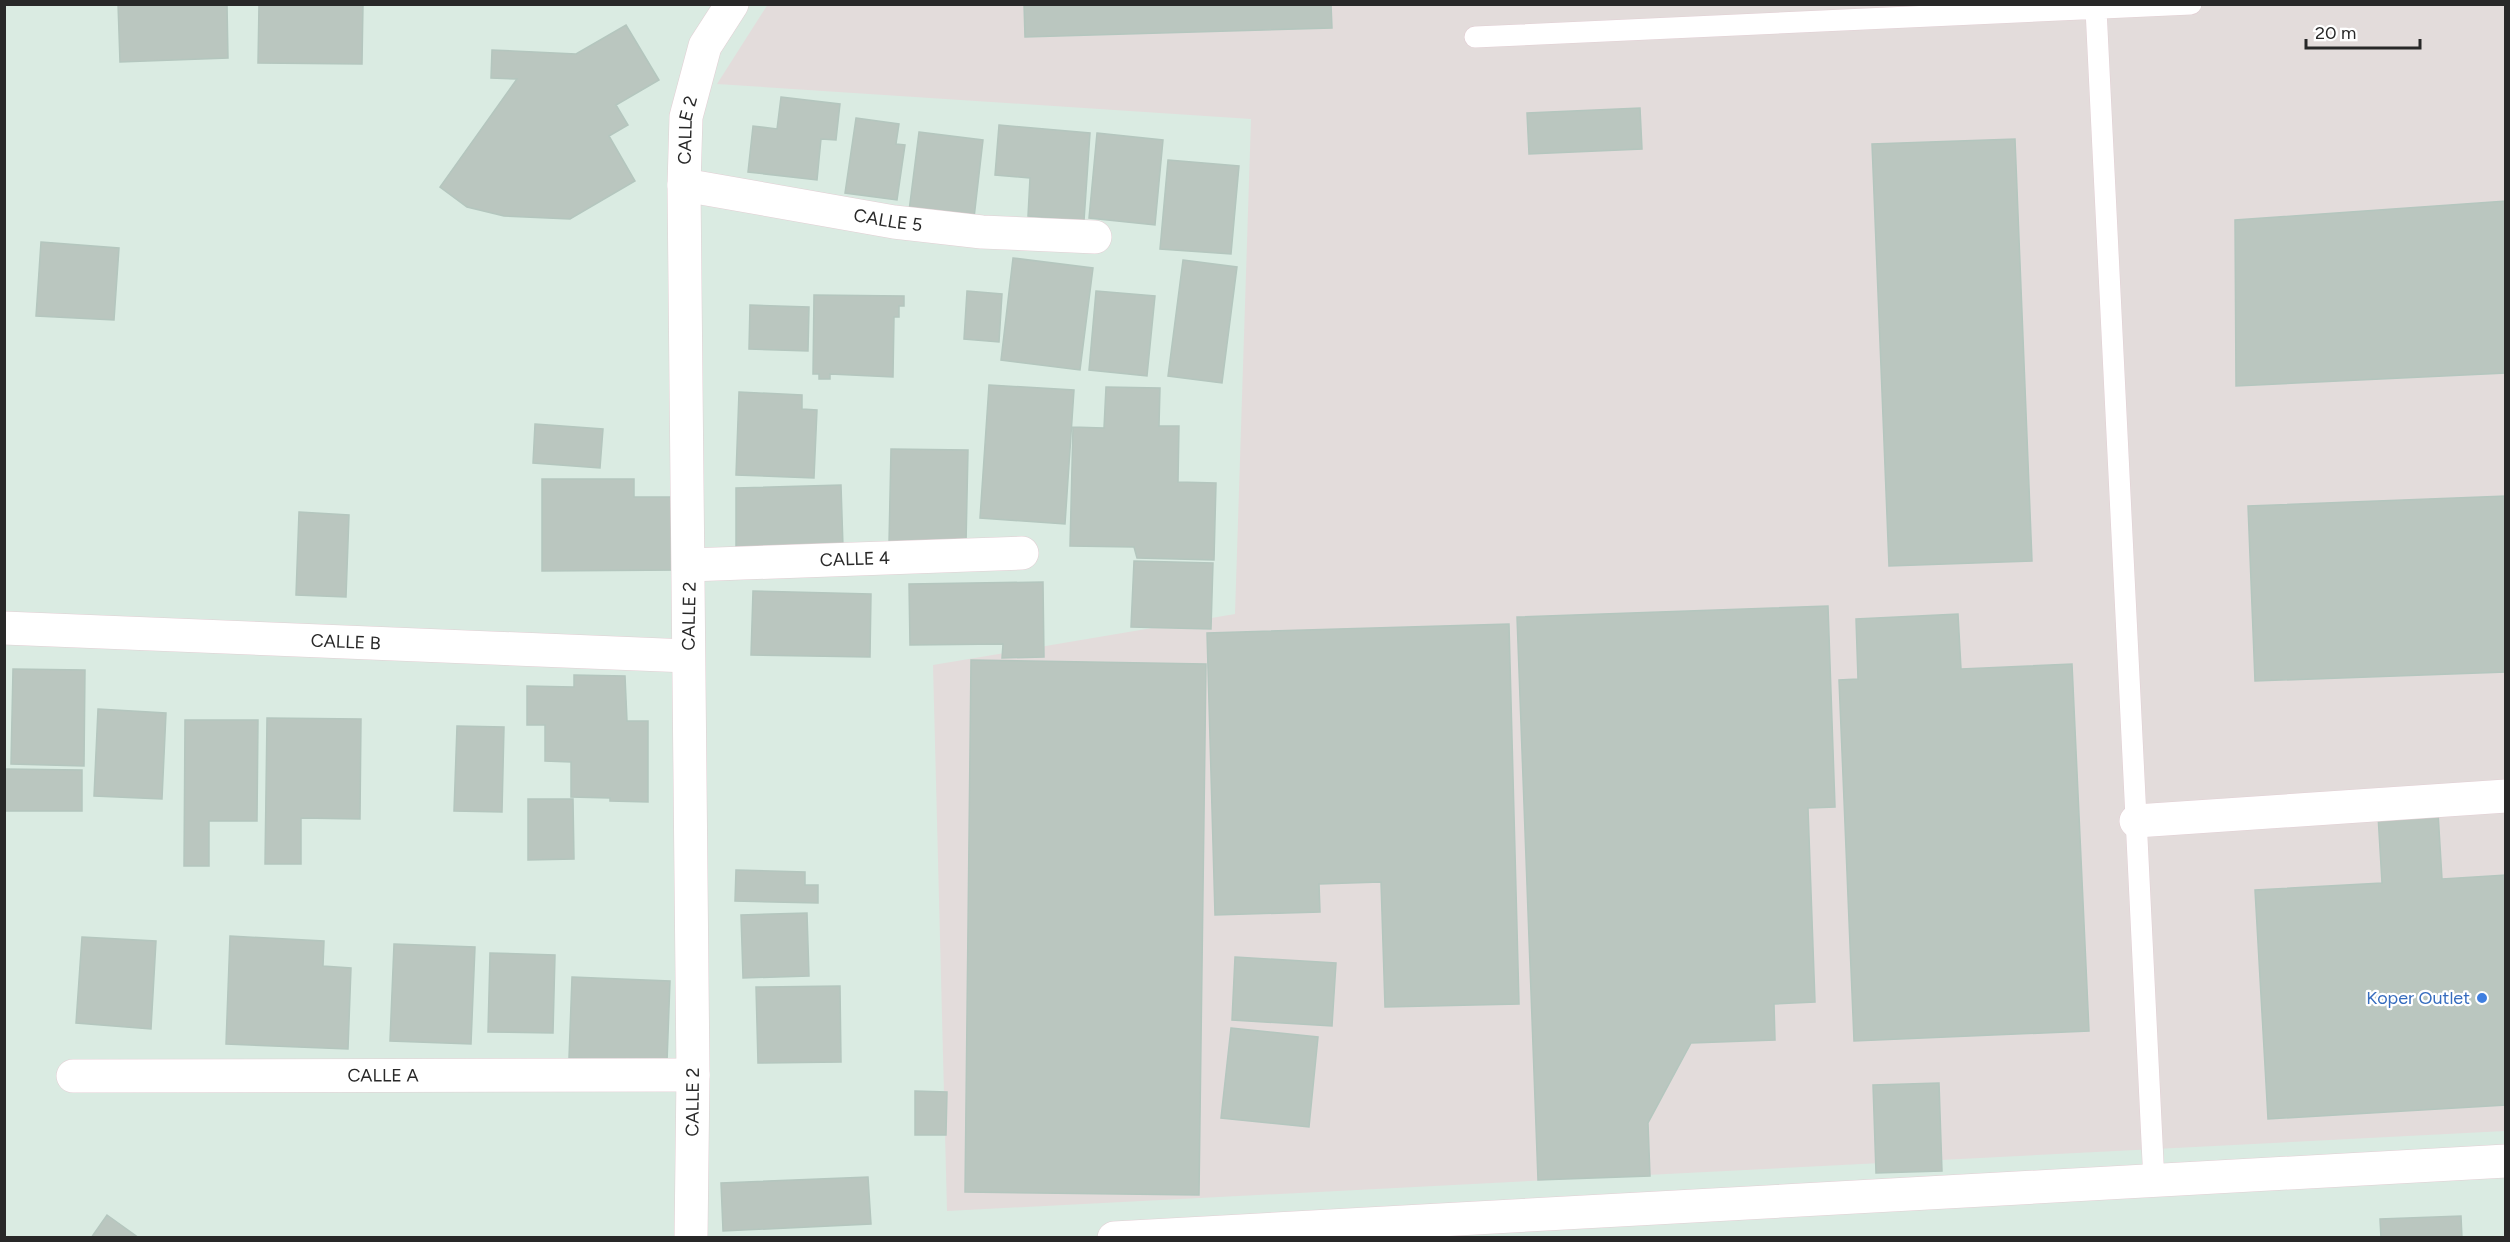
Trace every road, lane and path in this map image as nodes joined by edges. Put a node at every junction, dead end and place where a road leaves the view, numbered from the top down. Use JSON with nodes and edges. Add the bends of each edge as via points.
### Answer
{"nodes":[{"id":1,"x":732,"y":4,"type":"edge"},
{"id":2,"x":2191,"y":4,"type":"edge"},
{"id":3,"x":2096,"y":9,"type":"junction"},
{"id":4,"x":1475,"y":37,"type":"dead end"},
{"id":5,"x":684,"y":185,"type":"junction"},
{"id":6,"x":1095,"y":237,"type":"dead end"},
{"id":7,"x":1022,"y":553,"type":"dead end"},
{"id":8,"x":689,"y":565,"type":"junction"},
{"id":9,"x":4,"y":628,"type":"edge"},
{"id":10,"x":688,"y":656,"type":"junction"},
{"id":11,"x":2505,"y":796,"type":"edge"},
{"id":12,"x":2136,"y":820,"type":"junction"},
{"id":13,"x":693,"y":1075,"type":"junction"},
{"id":14,"x":73,"y":1076,"type":"dead end"},
{"id":15,"x":2505,"y":1161,"type":"edge"},
{"id":16,"x":2154,"y":1182,"type":"junction"},
{"id":17,"x":691,"y":1238,"type":"edge"},
{"id":18,"x":1114,"y":1238,"type":"edge"}],
"edges":[{"from":1,"to":5,"type":"street","name":"CALLE 2","via":[[705,46],[686,117]]},
{"from":2,"to":3,"type":"lane"},
{"from":3,"to":4,"type":"lane"},
{"from":3,"to":12,"type":"lane"},
{"from":5,"to":6,"type":"street","name":"CALLE 5","via":[[894,222],[982,232]]},
{"from":5,"to":8,"type":"street","name":"CALLE 2"},
{"from":7,"to":8,"type":"street","name":"CALLE 4"},
{"from":8,"to":10,"type":"street","name":"CALLE 2"},
{"from":9,"to":10,"type":"street","name":"CALLE B"},
{"from":10,"to":13,"type":"street","name":"CALLE 2"},
{"from":11,"to":12,"type":"street"},
{"from":12,"to":16,"type":"lane"},
{"from":13,"to":14,"type":"street","name":"CALLE A"},
{"from":13,"to":17,"type":"street","name":"CALLE 2"},
{"from":15,"to":16,"type":"street"},
{"from":16,"to":18,"type":"street"}]}
